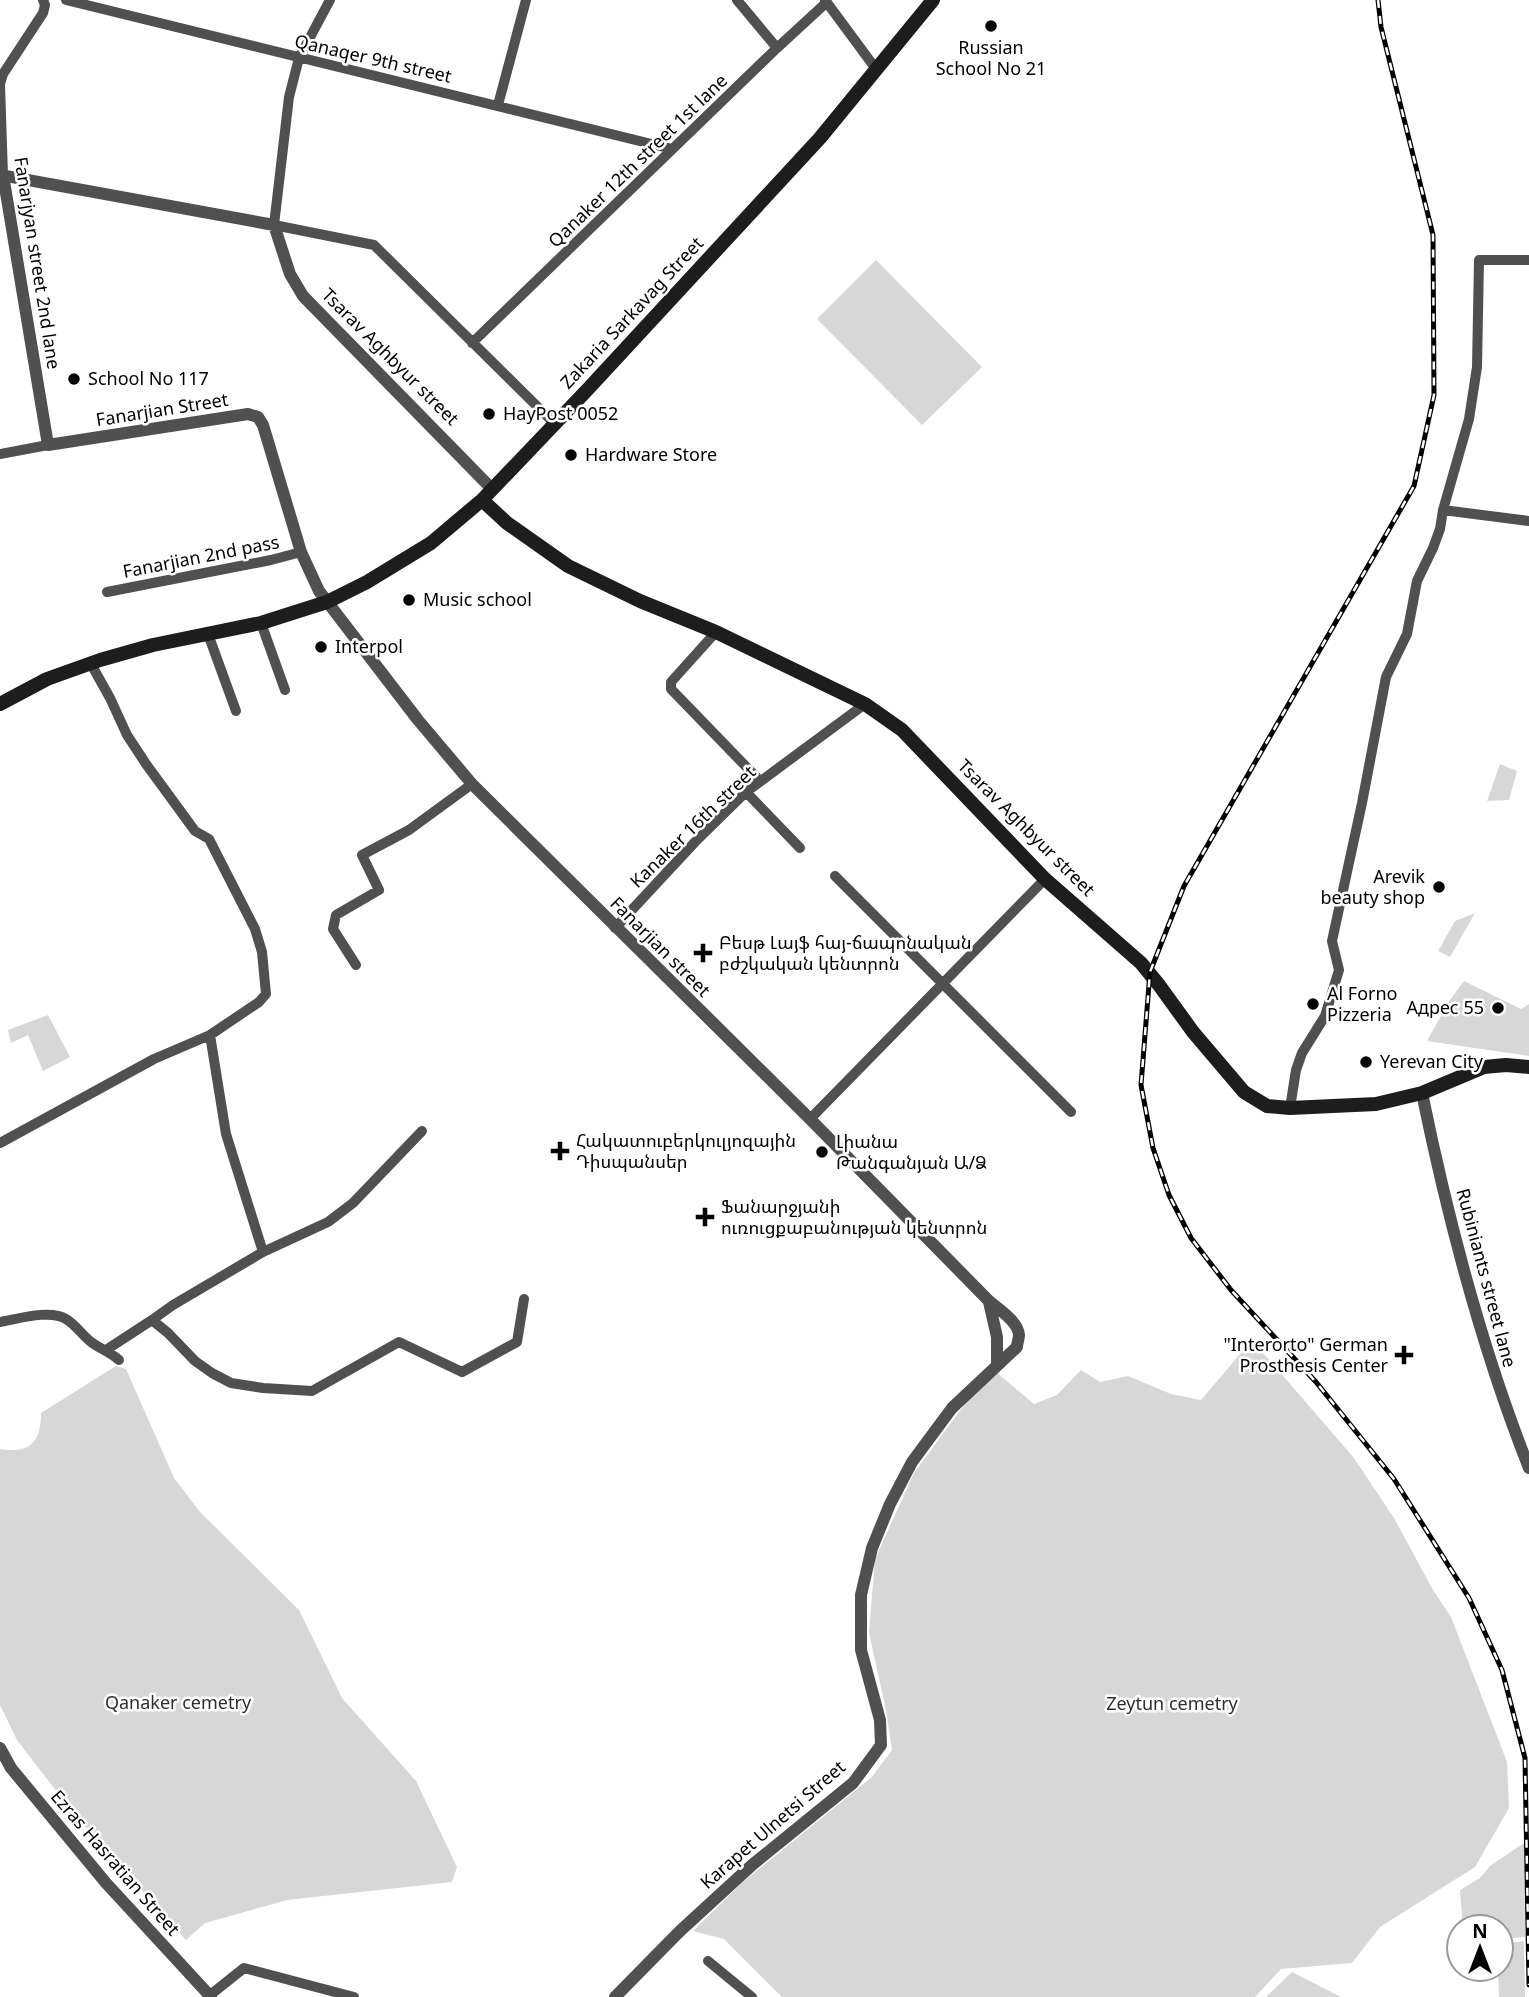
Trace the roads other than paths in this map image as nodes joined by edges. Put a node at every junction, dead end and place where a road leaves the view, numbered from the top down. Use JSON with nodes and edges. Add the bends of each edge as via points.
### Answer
{"nodes":[{"id":1,"x":43,"y":0,"type":"edge"},
{"id":2,"x":66,"y":0,"type":"edge"},
{"id":3,"x":330,"y":0,"type":"edge"},
{"id":4,"x":526,"y":0,"type":"edge"},
{"id":5,"x":737,"y":0,"type":"edge"},
{"id":6,"x":933,"y":0,"type":"edge"},
{"id":7,"x":826,"y":1,"type":"edge"},
{"id":8,"x":777,"y":48,"type":"junction"},
{"id":9,"x":299,"y":58,"type":"junction"},
{"id":10,"x":876,"y":69,"type":"junction"},
{"id":11,"x":0,"y":84,"type":"edge"},
{"id":12,"x":498,"y":105,"type":"junction"},
{"id":13,"x":672,"y":149,"type":"junction"},
{"id":14,"x":1,"y":175,"type":"edge"},
{"id":15,"x":274,"y":225,"type":"junction"},
{"id":16,"x":1529,"y":260,"type":"edge"},
{"id":17,"x":472,"y":343,"type":"junction"},
{"id":18,"x":555,"y":424,"type":"junction"},
{"id":19,"x":48,"y":445,"type":"junction"},
{"id":20,"x":0,"y":454,"type":"edge"},
{"id":21,"x":487,"y":495,"type":"junction"},
{"id":22,"x":1443,"y":510,"type":"junction"},
{"id":23,"x":1529,"y":521,"type":"edge"},
{"id":24,"x":302,"y":552,"type":"junction"},
{"id":25,"x":107,"y":592,"type":"dead end"},
{"id":26,"x":327,"y":602,"type":"junction"},
{"id":27,"x":261,"y":623,"type":"junction"},
{"id":28,"x":716,"y":632,"type":"junction"},
{"id":29,"x":208,"y":634,"type":"junction"},
{"id":30,"x":91,"y":664,"type":"junction"},
{"id":31,"x":285,"y":690,"type":"dead end"},
{"id":32,"x":0,"y":704,"type":"edge"},
{"id":33,"x":865,"y":704,"type":"junction"},
{"id":34,"x":236,"y":711,"type":"dead end"},
{"id":35,"x":760,"y":781,"type":"junction"},
{"id":36,"x":472,"y":784,"type":"junction"},
{"id":37,"x":746,"y":792,"type":"junction"},
{"id":38,"x":800,"y":848,"type":"dead end"},
{"id":39,"x":835,"y":876,"type":"dead end"},
{"id":40,"x":1045,"y":879,"type":"junction"},
{"id":41,"x":615,"y":928,"type":"junction"},
{"id":42,"x":356,"y":965,"type":"dead end"},
{"id":43,"x":943,"y":984,"type":"junction"},
{"id":44,"x":210,"y":1035,"type":"junction"},
{"id":45,"x":1529,"y":1067,"type":"edge"},
{"id":46,"x":1422,"y":1093,"type":"junction"},
{"id":47,"x":1290,"y":1108,"type":"junction"},
{"id":48,"x":1071,"y":1112,"type":"dead end"},
{"id":49,"x":810,"y":1119,"type":"junction"},
{"id":50,"x":422,"y":1131,"type":"dead end"},
{"id":51,"x":0,"y":1143,"type":"edge"},
{"id":52,"x":263,"y":1252,"type":"junction"},
{"id":53,"x":524,"y":1299,"type":"dead end"},
{"id":54,"x":988,"y":1300,"type":"junction"},
{"id":55,"x":152,"y":1320,"type":"junction"},
{"id":56,"x":0,"y":1322,"type":"edge"},
{"id":57,"x":106,"y":1350,"type":"junction"},
{"id":58,"x":119,"y":1360,"type":"dead end"},
{"id":59,"x":997,"y":1364,"type":"junction"},
{"id":60,"x":1529,"y":1468,"type":"edge"},
{"id":61,"x":861,"y":1650,"type":"joint"},
{"id":62,"x":0,"y":1748,"type":"edge"},
{"id":63,"x":0,"y":1754,"type":"edge"},
{"id":64,"x":708,"y":1961,"type":"dead end"},
{"id":65,"x":208,"y":1996,"type":"edge"},
{"id":66,"x":354,"y":1997,"type":"edge"},
{"id":67,"x":615,"y":1997,"type":"edge"},
{"id":68,"x":752,"y":1997,"type":"edge"}],
"edges":[{"from":1,"to":11,"type":"street","name":"Fanarjyan street 2nd lane","via":[[43,13]]},
{"from":2,"to":9,"type":"street","name":"Qanaqer 9th street"},
{"from":3,"to":9,"type":"street"},
{"from":4,"to":12,"type":"street"},
{"from":5,"to":8,"type":"street"},
{"from":6,"to":10,"type":"main road","name":"Zakaria Sarkavag Street"},
{"from":7,"to":8,"type":"street","name":"Qanaker 12th street 1st lane"},
{"from":7,"to":10,"type":"street"},
{"from":8,"to":13,"type":"street","name":"Qanaker 12th street 1st lane"},
{"from":9,"to":12,"type":"street","name":"Qanaqer 9th street"},
{"from":9,"to":15,"type":"street","via":[[289,97]]},
{"from":10,"to":18,"type":"main road","name":"Zakaria Sarkavag Street","via":[[820,138]]},
{"from":11,"to":14,"type":"street","name":"Fanarjyan street 2nd lane"},
{"from":12,"to":13,"type":"street","name":"Qanaqer 9th street"},
{"from":13,"to":17,"type":"street","name":"Qanaker 12th street 1st lane"},
{"from":14,"to":15,"type":"street"},
{"from":14,"to":19,"type":"street","name":"Fanarjyan street 2nd lane"},
{"from":15,"to":17,"type":"street","via":[[374,245]]},
{"from":15,"to":21,"type":"street","name":"Tsarav Aghbyur street","via":[[290,274],[303,296]]},
{"from":16,"to":22,"type":"street","via":[[1479,260],[1477,367],[1469,419]]},
{"from":17,"to":18,"type":"street"},
{"from":18,"to":21,"type":"main road","name":"Zakaria Sarkavag Street"},
{"from":19,"to":20,"type":"street","name":"Fanarjian Street"},
{"from":19,"to":24,"type":"street","name":"Fanarjian Street","via":[[248,414],[258,417]]},
{"from":21,"to":26,"type":"main road","name":"Zakaria Sarkavag Street","via":[[431,543]]},
{"from":21,"to":28,"type":"main road","name":"Tsarav Aghbyur street","via":[[507,523],[568,566]]},
{"from":22,"to":23,"type":"street"},
{"from":22,"to":47,"type":"street","via":[[1440,529],[1417,581],[1407,634],[1386,677],[1332,941],[1339,970],[1325,1016],[1299,1062]]},
{"from":24,"to":25,"type":"street","name":"Fanarjian 2nd pass"},
{"from":24,"to":26,"type":"street","name":"Fanarjian Street"},
{"from":26,"to":27,"type":"main road","name":"Zakaria Sarkavag Street"},
{"from":26,"to":36,"type":"street","name":"Fanarjian street"},
{"from":27,"to":29,"type":"main road","name":"Zakaria Sarkavag Street"},
{"from":27,"to":31,"type":"street"},
{"from":28,"to":33,"type":"main road","name":"Tsarav Aghbyur street"},
{"from":28,"to":35,"type":"street","via":[[671,689]]},
{"from":29,"to":30,"type":"main road","name":"Zakaria Sarkavag Street"},
{"from":29,"to":34,"type":"street"},
{"from":30,"to":32,"type":"main road","name":"Zakaria Sarkavag Street","via":[[47,679]]},
{"from":30,"to":44,"type":"street","via":[[146,764],[195,831],[208,839],[255,929],[266,994]]},
{"from":33,"to":35,"type":"street","name":"Kanaker 16th street"},
{"from":33,"to":40,"type":"main road","name":"Tsarav Aghbyur street","via":[[902,730]]},
{"from":35,"to":37,"type":"street","name":"Kanaker 16th street"},
{"from":36,"to":41,"type":"street","name":"Fanarjian street"},
{"from":36,"to":42,"type":"street","via":[[409,830],[362,855],[379,890],[336,915],[333,929]]},
{"from":37,"to":38,"type":"street"},
{"from":37,"to":41,"type":"street","name":"Kanaker 16th street"},
{"from":39,"to":43,"type":"street"},
{"from":40,"to":43,"type":"street"},
{"from":40,"to":47,"type":"main road","name":"Tsarav Aghbyur street","via":[[1141,963],[1244,1092],[1267,1105]]},
{"from":41,"to":49,"type":"street","name":"Fanarjian street"},
{"from":43,"to":48,"type":"street"},
{"from":43,"to":49,"type":"street"},
{"from":44,"to":51,"type":"street","via":[[154,1059]]},
{"from":44,"to":52,"type":"street","via":[[228,1143]]},
{"from":45,"to":46,"type":"main road","name":"Tsarav Aghbyur street","via":[[1484,1067]]},
{"from":46,"to":47,"type":"main road","name":"Tsarav Aghbyur street","via":[[1376,1104]]},
{"from":46,"to":60,"type":"street","name":"Rubiniants street lane","via":[[1480,1332]]},
{"from":49,"to":54,"type":"street","name":"Fanarjian street"},
{"from":50,"to":52,"type":"street","via":[[353,1203],[328,1222]]},
{"from":52,"to":55,"type":"street"},
{"from":53,"to":55,"type":"street","via":[[517,1342],[462,1372],[399,1342],[312,1391],[231,1383],[195,1361]]},
{"from":54,"to":59,"type":"street","via":[[997,1337]]},
{"from":54,"to":59,"type":"street","name":"Fanarjian street","via":[[1015,1325],[1019,1335],[1017,1347]]},
{"from":55,"to":57,"type":"street"},
{"from":56,"to":57,"type":"street","via":[[59,1315]]},
{"from":57,"to":58,"type":"street"},
{"from":59,"to":61,"type":"street","name":"Fanarjian street","via":[[952,1408],[912,1462],[890,1504],[860,1595]]},
{"from":61,"to":67,"type":"street","name":"Karapet Ulnetsi Street","via":[[880,1720],[881,1745],[871,1760],[853,1783],[741,1875]]},
{"from":62,"to":65,"type":"street","name":"Ezras Hasratian Street","via":[[11,1768],[97,1872]]},
{"from":63,"to":65,"type":"street","name":"Ezras Hasratian Street","via":[[94,1876]]},
{"from":64,"to":68,"type":"street"},
{"from":65,"to":66,"type":"street","via":[[243,1968]]}]}
